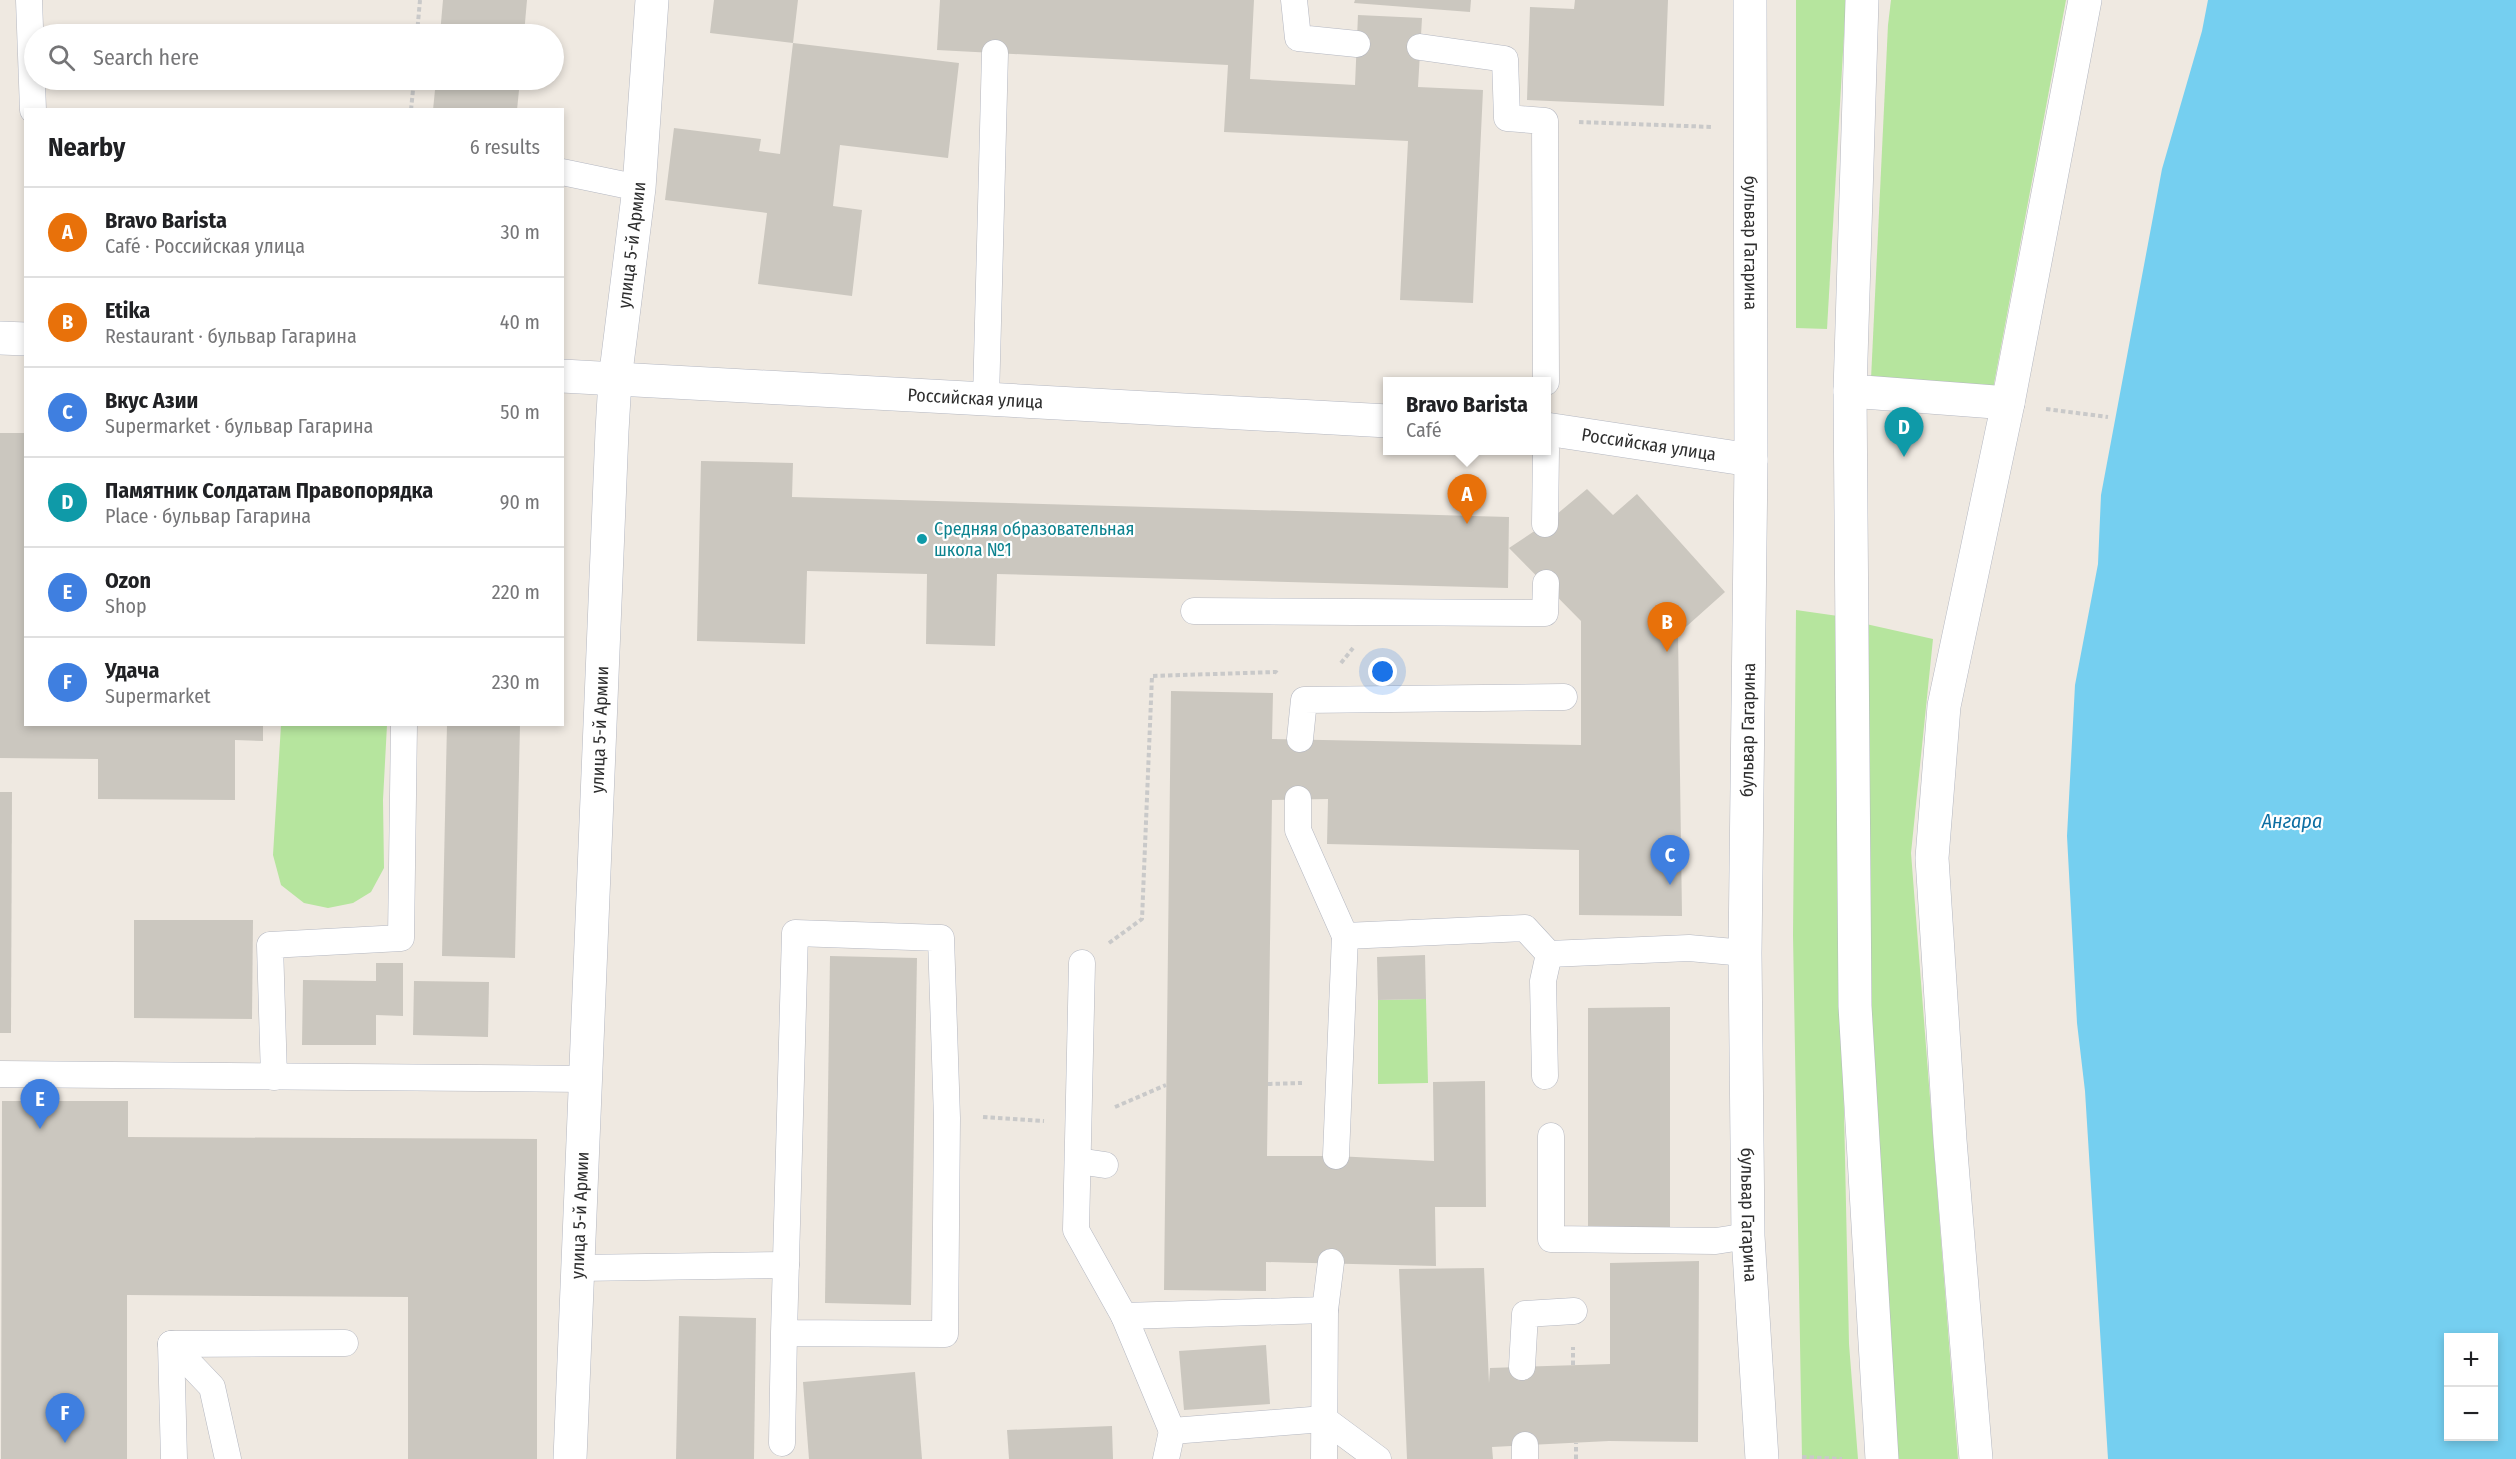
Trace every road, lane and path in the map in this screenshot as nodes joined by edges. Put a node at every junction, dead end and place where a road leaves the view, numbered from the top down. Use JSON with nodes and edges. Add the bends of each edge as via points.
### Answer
{"nodes":[{"id":1,"x":28,"y":0,"type":"edge"},
{"id":2,"x":420,"y":0,"type":"edge"},
{"id":3,"x":652,"y":0,"type":"edge"},
{"id":4,"x":1294,"y":0,"type":"edge"},
{"id":5,"x":1750,"y":0,"type":"edge"},
{"id":6,"x":1862,"y":0,"type":"edge"},
{"id":7,"x":2085,"y":0,"type":"edge"},
{"id":8,"x":29,"y":24,"type":"edge"},
{"id":9,"x":418,"y":24,"type":"edge"},
{"id":10,"x":1357,"y":44,"type":"dead end"},
{"id":11,"x":1420,"y":47,"type":"dead end"},
{"id":12,"x":995,"y":54,"type":"dead end"},
{"id":13,"x":32,"y":90,"type":"edge"},
{"id":14,"x":413,"y":90,"type":"edge"},
{"id":15,"x":33,"y":108,"type":"edge"},
{"id":16,"x":411,"y":108,"type":"edge"},
{"id":17,"x":1545,"y":121,"type":"junction"},
{"id":18,"x":1750,"y":128,"type":"junction"},
{"id":19,"x":564,"y":172,"type":"edge"},
{"id":20,"x":639,"y":188,"type":"junction"},
{"id":21,"x":0,"y":338,"type":"edge"},
{"id":22,"x":24,"y":339,"type":"edge"},
{"id":23,"x":564,"y":376,"type":"edge"},
{"id":24,"x":1546,"y":377,"type":"edge"},
{"id":25,"x":615,"y":380,"type":"junction"},
{"id":26,"x":1850,"y":390,"type":"junction"},
{"id":27,"x":986,"y":399,"type":"junction"},
{"id":28,"x":2008,"y":403,"type":"junction"},
{"id":29,"x":2108,"y":417,"type":"dead end"},
{"id":30,"x":1383,"y":421,"type":"edge"},
{"id":31,"x":1551,"y":430,"type":"edge"},
{"id":32,"x":1546,"y":455,"type":"edge"},
{"id":33,"x":1751,"y":460,"type":"junction"},
{"id":34,"x":1545,"y":524,"type":"dead end"},
{"id":35,"x":1545,"y":584,"type":"dead end"},
{"id":36,"x":1194,"y":611,"type":"dead end"},
{"id":37,"x":1355,"y":612,"type":"junction"},
{"id":38,"x":1564,"y":697,"type":"dead end"},
{"id":39,"x":1304,"y":700,"type":"junction"},
{"id":40,"x":404,"y":726,"type":"edge"},
{"id":41,"x":1300,"y":740,"type":"dead end"},
{"id":42,"x":1298,"y":799,"type":"dead end"},
{"id":43,"x":1345,"y":936,"type":"junction"},
{"id":44,"x":1746,"y":953,"type":"junction"},
{"id":45,"x":1550,"y":954,"type":"junction"},
{"id":46,"x":1082,"y":963,"type":"joint"},
{"id":47,"x":0,"y":1074,"type":"edge"},
{"id":48,"x":1545,"y":1076,"type":"dead end"},
{"id":49,"x":274,"y":1077,"type":"junction"},
{"id":50,"x":586,"y":1079,"type":"junction"},
{"id":51,"x":1551,"y":1136,"type":"dead end"},
{"id":52,"x":1336,"y":1156,"type":"dead end"},
{"id":53,"x":1078,"y":1161,"type":"junction"},
{"id":54,"x":1105,"y":1164,"type":"dead end"},
{"id":55,"x":1748,"y":1236,"type":"junction"},
{"id":56,"x":1330,"y":1262,"type":"dead end"},
{"id":57,"x":786,"y":1265,"type":"junction"},
{"id":58,"x":578,"y":1268,"type":"junction"},
{"id":59,"x":1325,"y":1310,"type":"junction"},
{"id":60,"x":1574,"y":1311,"type":"dead end"},
{"id":61,"x":1124,"y":1316,"type":"junction"},
{"id":62,"x":784,"y":1333,"type":"junction"},
{"id":63,"x":345,"y":1343,"type":"dead end"},
{"id":64,"x":171,"y":1344,"type":"junction"},
{"id":65,"x":1522,"y":1367,"type":"dead end"},
{"id":66,"x":1324,"y":1419,"type":"junction"},
{"id":67,"x":1172,"y":1431,"type":"junction"},
{"id":68,"x":782,"y":1443,"type":"dead end"},
{"id":69,"x":1576,"y":1443,"type":"dead end"},
{"id":70,"x":1802,"y":1457,"type":"dead end"},
{"id":71,"x":174,"y":1459,"type":"edge"},
{"id":72,"x":228,"y":1459,"type":"edge"},
{"id":73,"x":570,"y":1459,"type":"edge"},
{"id":74,"x":1166,"y":1459,"type":"edge"},
{"id":75,"x":1324,"y":1459,"type":"edge"},
{"id":76,"x":1378,"y":1459,"type":"edge"},
{"id":77,"x":1576,"y":1459,"type":"edge"},
{"id":78,"x":1762,"y":1459,"type":"edge"},
{"id":79,"x":1842,"y":1459,"type":"edge"},
{"id":80,"x":1882,"y":1459,"type":"edge"},
{"id":81,"x":1976,"y":1459,"type":"edge"}],
"edges":[{"from":1,"to":8,"type":"lane"},
{"from":2,"to":9,"type":"path"},
{"from":3,"to":20,"type":"street","name":"улица 5-й Армии"},
{"from":4,"to":10,"type":"lane","via":[[1298,38]]},
{"from":5,"to":18,"type":"street","name":"бульвар Гагарина"},
{"from":6,"to":26,"type":"street"},
{"from":7,"to":28,"type":"street"},
{"from":11,"to":17,"type":"lane","via":[[1505,58],[1507,118]]},
{"from":12,"to":27,"type":"lane"},
{"from":13,"to":15,"type":"lane"},
{"from":14,"to":16,"type":"path"},
{"from":17,"to":18,"type":"path"},
{"from":17,"to":24,"type":"lane"},
{"from":18,"to":33,"type":"street","name":"бульвар Гагарина"},
{"from":19,"to":20,"type":"lane"},
{"from":20,"to":25,"type":"street","name":"улица 5-й Армии"},
{"from":21,"to":22,"type":"street"},
{"from":23,"to":25,"type":"street","name":"Российская улица"},
{"from":25,"to":27,"type":"street","name":"Российская улица"},
{"from":25,"to":50,"type":"street","name":"улица 5-й Армии"},
{"from":26,"to":28,"type":"street"},
{"from":26,"to":80,"type":"street","via":[[1855,1006]]},
{"from":27,"to":30,"type":"street","name":"Российская улица"},
{"from":28,"to":29,"type":"path"},
{"from":28,"to":81,"type":"street","via":[[1944,706],[1932,858]]},
{"from":31,"to":33,"type":"street","name":"Российская улица"},
{"from":32,"to":34,"type":"lane"},
{"from":33,"to":44,"type":"street","name":"бульвар Гагарина"},
{"from":35,"to":37,"type":"lane","via":[[1545,613]]},
{"from":36,"to":37,"type":"lane"},
{"from":37,"to":39,"type":"path","via":[[1353,650]]},
{"from":38,"to":39,"type":"lane"},
{"from":39,"to":41,"type":"lane"},
{"from":39,"to":46,"type":"path","via":[[1276,672],[1152,676],[1142,919]]},
{"from":40,"to":49,"type":"lane","via":[[401,938],[270,945]]},
{"from":42,"to":43,"type":"lane","via":[[1298,830]]},
{"from":43,"to":45,"type":"lane","via":[[1525,928]]},
{"from":43,"to":52,"type":"lane"},
{"from":44,"to":45,"type":"lane","via":[[1689,948]]},
{"from":44,"to":55,"type":"street","name":"бульвар Гагарина"},
{"from":45,"to":48,"type":"lane","via":[[1544,981]]},
{"from":46,"to":53,"type":"lane"},
{"from":47,"to":49,"type":"lane"},
{"from":49,"to":50,"type":"lane"},
{"from":50,"to":58,"type":"street","name":"улица 5-й Армии"},
{"from":51,"to":55,"type":"lane","via":[[1551,1239],[1716,1241]]},
{"from":53,"to":54,"type":"lane"},
{"from":53,"to":61,"type":"lane","via":[[1076,1230]]},
{"from":55,"to":78,"type":"street","name":"бульвар Гагарина"},
{"from":56,"to":59,"type":"lane"},
{"from":57,"to":58,"type":"lane"},
{"from":57,"to":62,"type":"lane"},
{"from":57,"to":62,"type":"lane","via":[[795,933],[941,938],[947,1118],[945,1334]]},
{"from":58,"to":73,"type":"street","name":"улица 5-й Армии"},
{"from":59,"to":61,"type":"lane"},
{"from":59,"to":66,"type":"lane"},
{"from":60,"to":65,"type":"lane","via":[[1525,1314]]},
{"from":61,"to":67,"type":"lane"},
{"from":62,"to":68,"type":"lane"},
{"from":63,"to":64,"type":"lane"},
{"from":64,"to":71,"type":"lane"},
{"from":64,"to":72,"type":"lane","via":[[212,1387]]},
{"from":66,"to":67,"type":"lane"},
{"from":66,"to":75,"type":"lane"},
{"from":66,"to":76,"type":"lane"},
{"from":67,"to":74,"type":"lane"},
{"from":69,"to":77,"type":"path"},
{"from":70,"to":79,"type":"path"}]}
